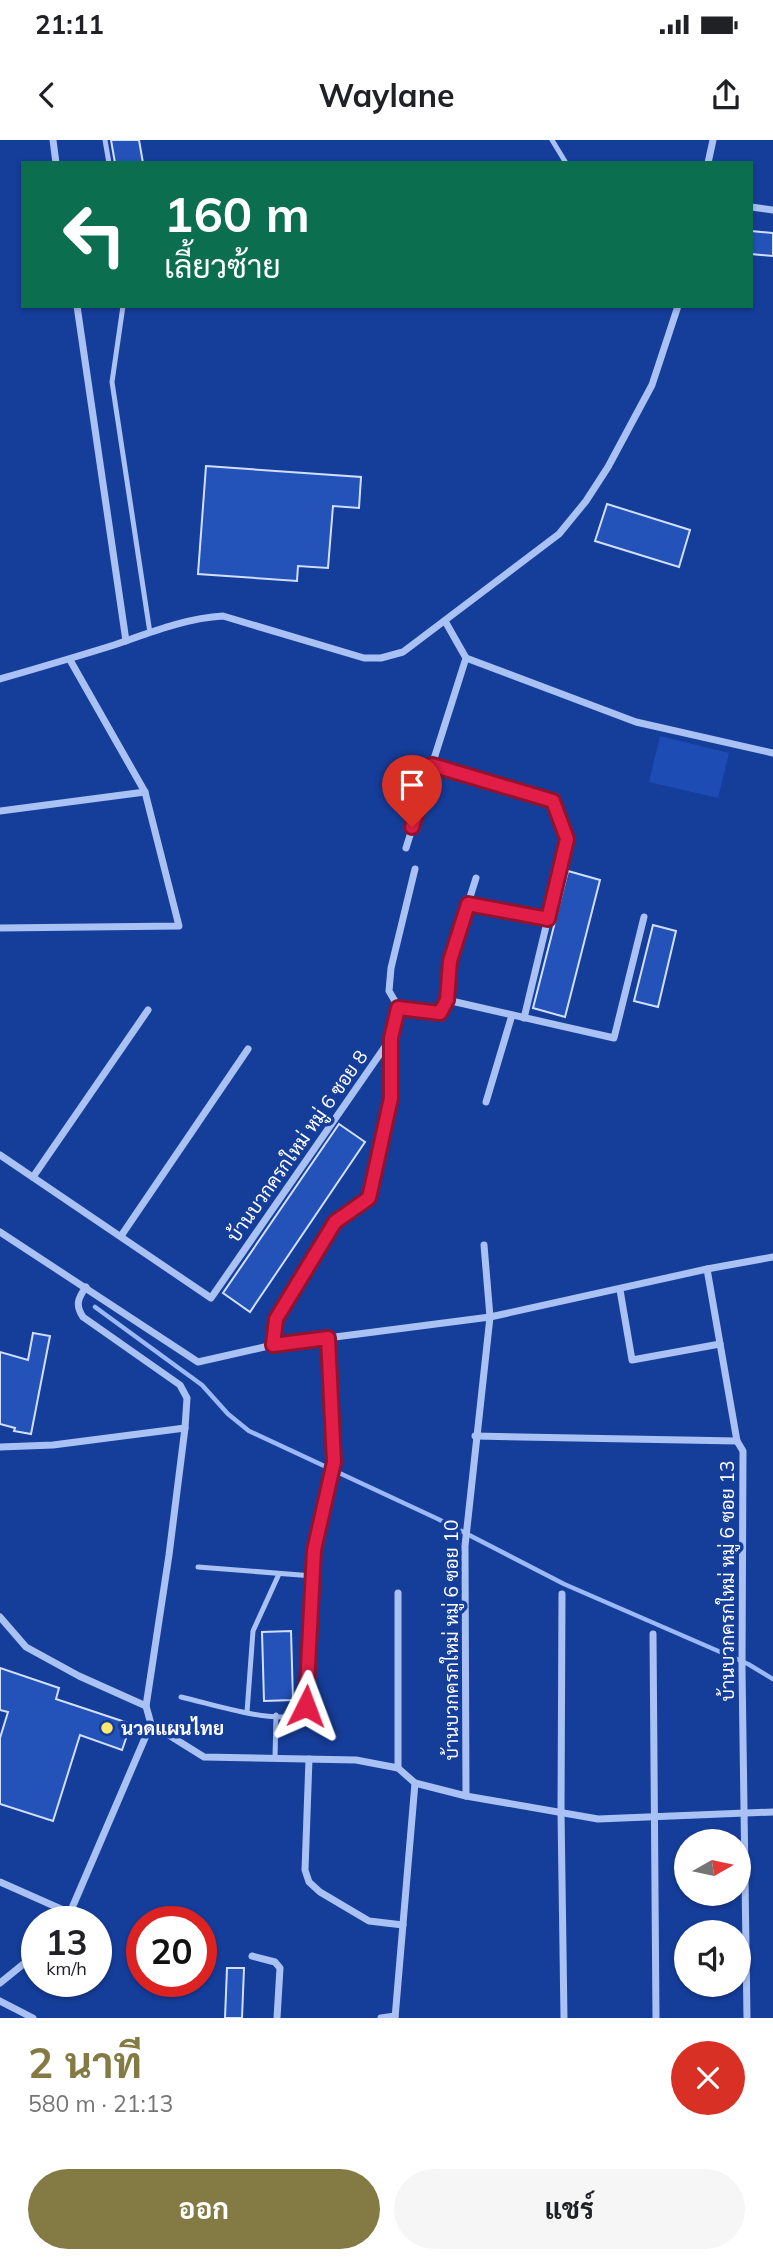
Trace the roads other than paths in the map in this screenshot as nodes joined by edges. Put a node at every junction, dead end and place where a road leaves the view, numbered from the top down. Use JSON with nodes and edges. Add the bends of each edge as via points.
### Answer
{"nodes":[{"id":1,"x":53,"y":140,"type":"edge"},
{"id":2,"x":105,"y":140,"type":"edge"},
{"id":3,"x":552,"y":140,"type":"edge"},
{"id":4,"x":713,"y":140,"type":"edge"},
{"id":5,"x":56,"y":161,"type":"edge"},
{"id":6,"x":109,"y":161,"type":"edge"},
{"id":7,"x":565,"y":161,"type":"edge"},
{"id":8,"x":708,"y":161,"type":"edge"},
{"id":9,"x":753,"y":207,"type":"edge"},
{"id":10,"x":773,"y":210,"type":"edge"},
{"id":11,"x":77,"y":308,"type":"edge"},
{"id":12,"x":123,"y":308,"type":"edge"},
{"id":13,"x":677,"y":308,"type":"edge"},
{"id":14,"x":445,"y":621,"type":"junction"},
{"id":15,"x":149,"y":633,"type":"junction"},
{"id":16,"x":126,"y":641,"type":"junction"},
{"id":17,"x":466,"y":658,"type":"junction"},
{"id":18,"x":70,"y":660,"type":"junction"},
{"id":19,"x":0,"y":679,"type":"edge"},
{"id":20,"x":773,"y":753,"type":"edge"},
{"id":21,"x":432,"y":765,"type":"junction"},
{"id":22,"x":145,"y":792,"type":"junction"},
{"id":23,"x":0,"y":811,"type":"edge"},
{"id":24,"x":406,"y":848,"type":"dead end"},
{"id":25,"x":415,"y":869,"type":"dead end"},
{"id":26,"x":476,"y":878,"type":"dead end"},
{"id":27,"x":468,"y":904,"type":"junction"},
{"id":28,"x":644,"y":917,"type":"dead end"},
{"id":29,"x":548,"y":919,"type":"junction"},
{"id":30,"x":0,"y":928,"type":"edge"},
{"id":31,"x":447,"y":1000,"type":"junction"},
{"id":32,"x":398,"y":1008,"type":"junction"},
{"id":33,"x":148,"y":1010,"type":"dead end"},
{"id":34,"x":512,"y":1015,"type":"junction"},
{"id":35,"x":524,"y":1017,"type":"junction"},
{"id":36,"x":391,"y":1038,"type":"junction"},
{"id":37,"x":248,"y":1049,"type":"dead end"},
{"id":38,"x":486,"y":1102,"type":"dead end"},
{"id":39,"x":0,"y":1155,"type":"edge"},
{"id":40,"x":33,"y":1177,"type":"junction"},
{"id":41,"x":0,"y":1233,"type":"edge"},
{"id":42,"x":121,"y":1236,"type":"junction"},
{"id":43,"x":484,"y":1245,"type":"dead end"},
{"id":44,"x":773,"y":1257,"type":"edge"},
{"id":45,"x":707,"y":1269,"type":"junction"},
{"id":46,"x":86,"y":1287,"type":"junction"},
{"id":47,"x":621,"y":1290,"type":"junction"},
{"id":48,"x":490,"y":1317,"type":"junction"},
{"id":49,"x":328,"y":1338,"type":"junction"},
{"id":50,"x":720,"y":1344,"type":"junction"},
{"id":51,"x":273,"y":1345,"type":"junction"},
{"id":52,"x":185,"y":1428,"type":"junction"},
{"id":53,"x":475,"y":1436,"type":"junction"},
{"id":54,"x":737,"y":1441,"type":"junction"},
{"id":55,"x":0,"y":1447,"type":"edge"},
{"id":56,"x":198,"y":1567,"type":"dead end"},
{"id":57,"x":279,"y":1574,"type":"junction"},
{"id":58,"x":313,"y":1576,"type":"junction"},
{"id":59,"x":398,"y":1593,"type":"dead end"},
{"id":60,"x":562,"y":1594,"type":"dead end"},
{"id":61,"x":0,"y":1616,"type":"edge"},
{"id":62,"x":653,"y":1634,"type":"dead end"},
{"id":63,"x":181,"y":1697,"type":"dead end"},
{"id":64,"x":146,"y":1706,"type":"junction"},
{"id":65,"x":247,"y":1712,"type":"junction"},
{"id":66,"x":276,"y":1715,"type":"junction"},
{"id":67,"x":151,"y":1724,"type":"junction"},
{"id":68,"x":275,"y":1758,"type":"junction"},
{"id":69,"x":309,"y":1759,"type":"junction"},
{"id":70,"x":398,"y":1768,"type":"junction"},
{"id":71,"x":415,"y":1783,"type":"junction"},
{"id":72,"x":466,"y":1797,"type":"junction"},
{"id":73,"x":561,"y":1812,"type":"junction"},
{"id":74,"x":773,"y":1812,"type":"edge"},
{"id":75,"x":743,"y":1814,"type":"junction"},
{"id":76,"x":653,"y":1817,"type":"junction"},
{"id":77,"x":0,"y":1882,"type":"edge"},
{"id":78,"x":54,"y":1906,"type":"edge"},
{"id":79,"x":73,"y":1906,"type":"edge"},
{"id":80,"x":403,"y":1925,"type":"junction"},
{"id":81,"x":252,"y":1956,"type":"dead end"},
{"id":82,"x":21,"y":1966,"type":"edge"},
{"id":83,"x":0,"y":1983,"type":"edge"},
{"id":84,"x":0,"y":2001,"type":"edge"},
{"id":85,"x":395,"y":2017,"type":"edge"},
{"id":86,"x":33,"y":2018,"type":"edge"},
{"id":87,"x":277,"y":2018,"type":"edge"},
{"id":88,"x":381,"y":2018,"type":"edge"},
{"id":89,"x":564,"y":2018,"type":"edge"},
{"id":90,"x":656,"y":2018,"type":"edge"},
{"id":91,"x":747,"y":2018,"type":"edge"}],
"edges":[{"from":1,"to":5,"type":"street"},
{"from":2,"to":6,"type":"lane"},
{"from":3,"to":7,"type":"lane"},
{"from":4,"to":8,"type":"street"},
{"from":9,"to":10,"type":"street"},
{"from":11,"to":16,"type":"street"},
{"from":12,"to":15,"type":"lane","via":[[112,382]]},
{"from":13,"to":14,"type":"street","via":[[652,385],[586,501],[559,534]]},
{"from":14,"to":15,"type":"street","via":[[404,652],[381,658],[365,658],[223,617]]},
{"from":14,"to":17,"type":"street"},
{"from":15,"to":16,"type":"street"},
{"from":16,"to":18,"type":"street"},
{"from":17,"to":20,"type":"street","via":[[636,722]]},
{"from":17,"to":21,"type":"street"},
{"from":18,"to":19,"type":"street"},
{"from":18,"to":22,"type":"street"},
{"from":21,"to":24,"type":"street"},
{"from":21,"to":29,"type":"street","via":[[553,801],[567,839]]},
{"from":22,"to":23,"type":"street"},
{"from":22,"to":30,"type":"street","via":[[179,926]]},
{"from":25,"to":32,"type":"street","via":[[391,968],[389,990]]},
{"from":26,"to":27,"type":"street"},
{"from":27,"to":29,"type":"street"},
{"from":27,"to":31,"type":"street","via":[[450,961]]},
{"from":28,"to":35,"type":"street","via":[[614,1038]]},
{"from":29,"to":35,"type":"street"},
{"from":31,"to":32,"type":"street","via":[[440,1013]]},
{"from":31,"to":34,"type":"street"},
{"from":32,"to":36,"type":"street","name":"บ้านบวกครกใหม่ หมู่ 6 ซอย 8"},
{"from":33,"to":40,"type":"street"},
{"from":34,"to":35,"type":"street"},
{"from":34,"to":38,"type":"street"},
{"from":36,"to":42,"type":"street","name":"บ้านบวกครกใหม่ หมู่ 6 ซอย 8","via":[[211,1298]]},
{"from":36,"to":51,"type":"street","via":[[391,1098],[369,1198],[335,1222],[276,1319]]},
{"from":37,"to":42,"type":"street"},
{"from":39,"to":40,"type":"street"},
{"from":40,"to":42,"type":"street"},
{"from":41,"to":46,"type":"street"},
{"from":43,"to":48,"type":"street","name":"บ้านบวกครกใหม่ หมู่ 6 ซอย 10"},
{"from":44,"to":45,"type":"street"},
{"from":45,"to":47,"type":"street"},
{"from":45,"to":50,"type":"street","name":"บ้านบวกครกใหม่ หมู่ 6 ซอย 13"},
{"from":46,"to":51,"type":"street","via":[[198,1362]]},
{"from":46,"to":52,"type":"street","via":[[78,1298],[83,1317],[180,1385],[187,1398]]},
{"from":47,"to":48,"type":"street"},
{"from":47,"to":50,"type":"street","via":[[632,1360]]},
{"from":48,"to":49,"type":"street"},
{"from":48,"to":53,"type":"street","name":"บ้านบวกครกใหม่ หมู่ 6 ซอย 10"},
{"from":49,"to":51,"type":"street"},
{"from":49,"to":58,"type":"lane","via":[[334,1462],[314,1550]]},
{"from":50,"to":54,"type":"street","name":"บ้านบวกครกใหม่ หมู่ 6 ซอย 13"},
{"from":52,"to":55,"type":"street"},
{"from":52,"to":64,"type":"street"},
{"from":53,"to":54,"type":"street"},
{"from":53,"to":72,"type":"street","name":"บ้านบวกครกใหม่ หมู่ 6 ซอย 10","via":[[465,1552]]},
{"from":54,"to":75,"type":"street","name":"บ้านบวกครกใหม่ หมู่ 6 ซอย 13","via":[[743,1451]]},
{"from":56,"to":57,"type":"lane"},
{"from":57,"to":58,"type":"lane"},
{"from":57,"to":65,"type":"lane","via":[[253,1631]]},
{"from":58,"to":66,"type":"lane","via":[[306,1706],[295,1716]]},
{"from":59,"to":70,"type":"street"},
{"from":60,"to":73,"type":"street"},
{"from":61,"to":64,"type":"street","via":[[26,1647]]},
{"from":62,"to":76,"type":"street"},
{"from":63,"to":65,"type":"lane"},
{"from":64,"to":67,"type":"street"},
{"from":65,"to":66,"type":"lane"},
{"from":66,"to":68,"type":"lane"},
{"from":67,"to":68,"type":"street","via":[[204,1757]]},
{"from":67,"to":79,"type":"street"},
{"from":68,"to":69,"type":"street"},
{"from":69,"to":70,"type":"street","via":[[356,1760]]},
{"from":69,"to":80,"type":"street","via":[[305,1870],[309,1882],[369,1921]]},
{"from":70,"to":71,"type":"street"},
{"from":71,"to":72,"type":"street"},
{"from":71,"to":80,"type":"street"},
{"from":72,"to":73,"type":"street"},
{"from":73,"to":76,"type":"street","via":[[598,1819]]},
{"from":73,"to":89,"type":"street"},
{"from":74,"to":75,"type":"street"},
{"from":75,"to":76,"type":"street"},
{"from":75,"to":91,"type":"street","name":"บ้านบวกครกใหม่ หมู่ 6 ซอย 13"},
{"from":76,"to":90,"type":"street"},
{"from":77,"to":78,"type":"street"},
{"from":80,"to":85,"type":"street"},
{"from":81,"to":87,"type":"street","via":[[275,1962],[280,1968]]},
{"from":82,"to":83,"type":"street"},
{"from":84,"to":86,"type":"street"},
{"from":85,"to":88,"type":"street"}]}
